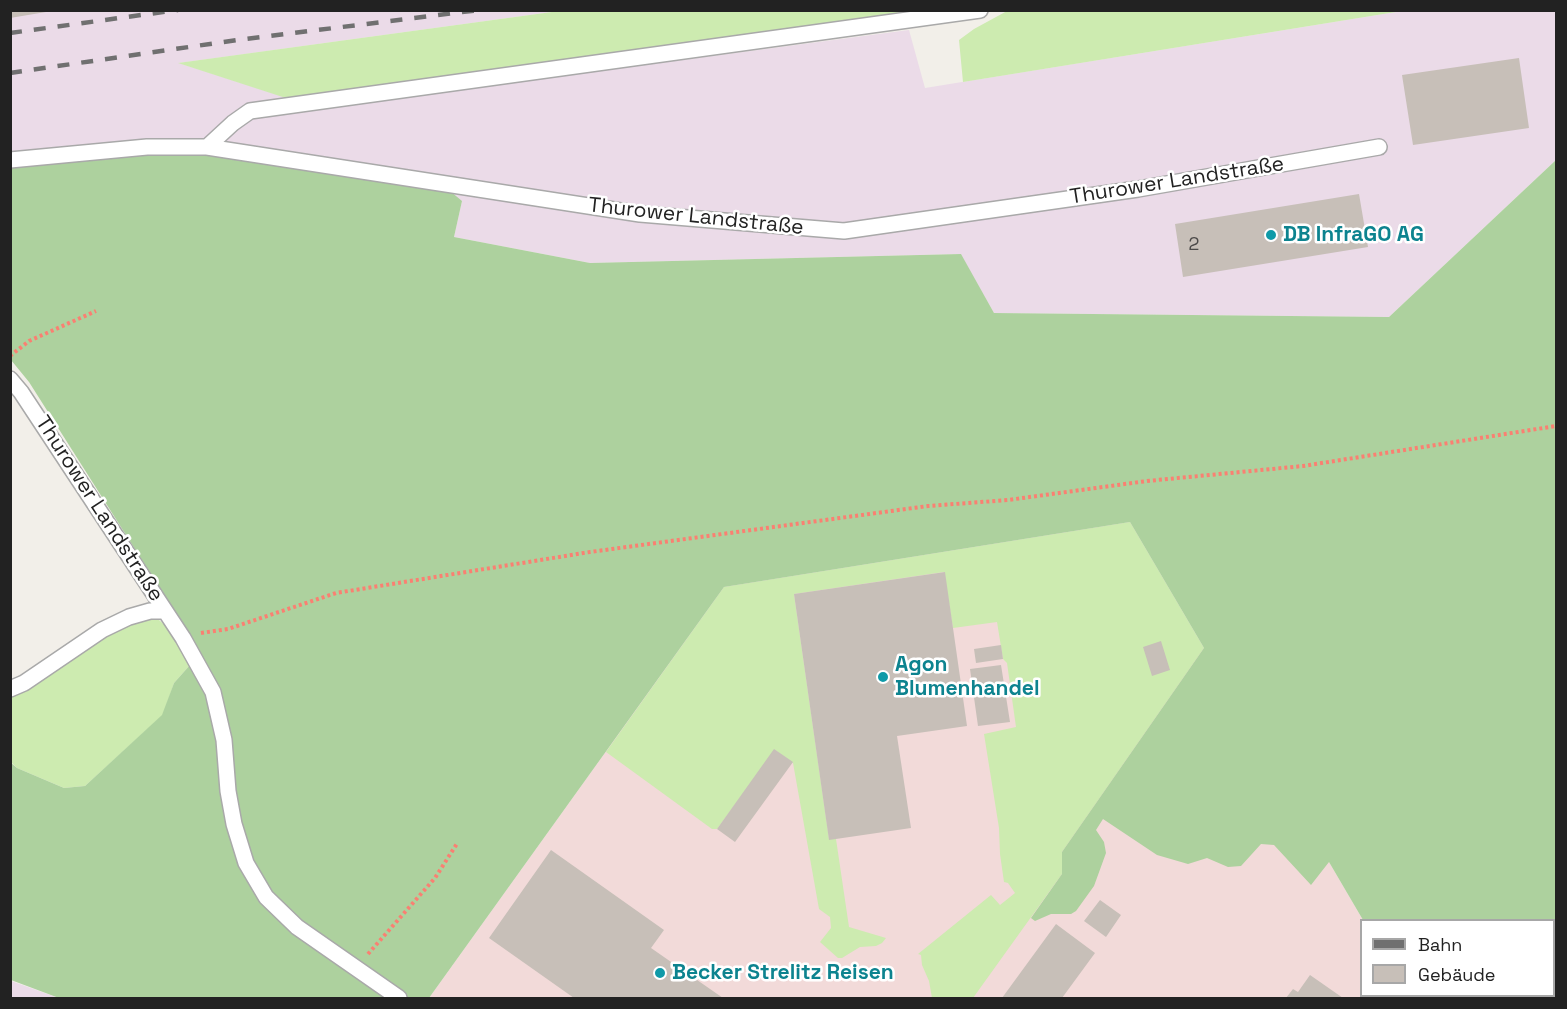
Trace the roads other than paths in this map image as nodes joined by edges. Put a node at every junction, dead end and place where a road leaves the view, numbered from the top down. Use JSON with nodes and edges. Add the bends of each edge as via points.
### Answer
{"nodes":[{"id":1,"x":980,"y":10,"type":"edge"},
{"id":2,"x":207,"y":147,"type":"junction"},
{"id":3,"x":1379,"y":147,"type":"dead end"},
{"id":4,"x":10,"y":160,"type":"edge"},
{"id":5,"x":10,"y":379,"type":"edge"},
{"id":6,"x":165,"y":611,"type":"junction"},
{"id":7,"x":10,"y":689,"type":"edge"},
{"id":8,"x":399,"y":999,"type":"edge"}],
"edges":[{"from":1,"to":2,"type":"lane","via":[[250,111]]},
{"from":2,"to":3,"type":"lane","name":"Thurower Landstraße","via":[[640,214],[844,231],[1138,189]]},
{"from":2,"to":4,"type":"lane","name":"Thurower Landstraße","via":[[147,147]]},
{"from":5,"to":6,"type":"lane","name":"Thurower Landstraße"},
{"from":6,"to":7,"type":"lane","name":"Thurower Landstraße","via":[[129,617],[102,630]]},
{"from":6,"to":8,"type":"lane","name":"Thurower Landstraße","via":[[213,692],[224,740],[234,824],[246,863],[266,897],[297,927]]}]}
